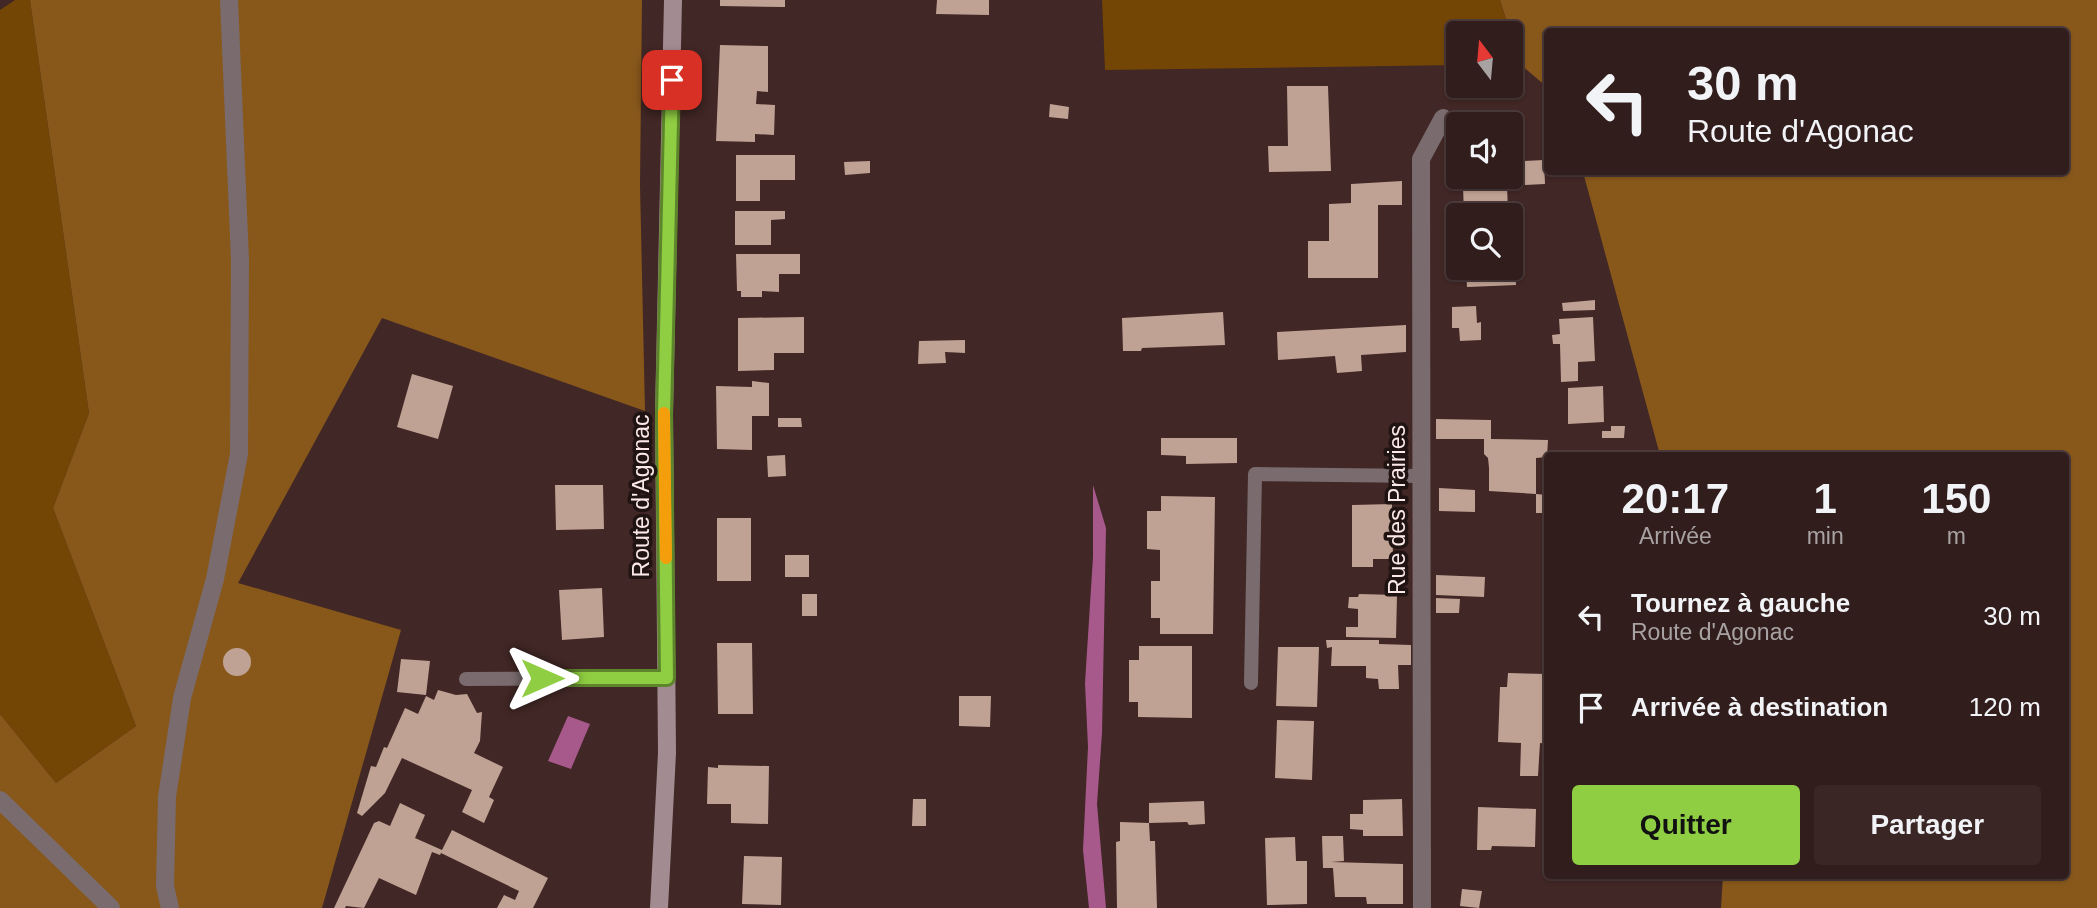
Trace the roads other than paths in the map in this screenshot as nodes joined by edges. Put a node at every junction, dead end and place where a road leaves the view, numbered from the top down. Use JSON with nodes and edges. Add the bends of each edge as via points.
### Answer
{"nodes":[{"id":1,"x":229,"y":0,"type":"edge"},
{"id":2,"x":673,"y":0,"type":"edge"},
{"id":3,"x":1443,"y":118,"type":"dead end"},
{"id":4,"x":1422,"y":476,"type":"junction"},
{"id":5,"x":667,"y":678,"type":"junction"},
{"id":6,"x":466,"y":679,"type":"dead end"},
{"id":7,"x":1251,"y":682,"type":"dead end"},
{"id":8,"x":0,"y":800,"type":"edge"},
{"id":9,"x":111,"y":908,"type":"edge"},
{"id":10,"x":170,"y":908,"type":"edge"},
{"id":11,"x":659,"y":908,"type":"edge"},
{"id":12,"x":1422,"y":908,"type":"edge"}],
"edges":[{"from":1,"to":10,"type":"street","via":[[240,260],[239,454],[215,579],[182,698],[167,797],[165,886]]},
{"from":2,"to":5,"type":"main road","name":"Route d'Agonac","via":[[664,414]]},
{"from":3,"to":4,"type":"street","name":"Rue des Prairies","via":[[1421,159]]},
{"from":4,"to":7,"type":"lane","via":[[1255,474]]},
{"from":4,"to":12,"type":"street","name":"Rue des Prairies"},
{"from":5,"to":6,"type":"lane"},
{"from":5,"to":11,"type":"main road","name":"Route d'Agonac"},
{"from":8,"to":9,"type":"street"}]}
